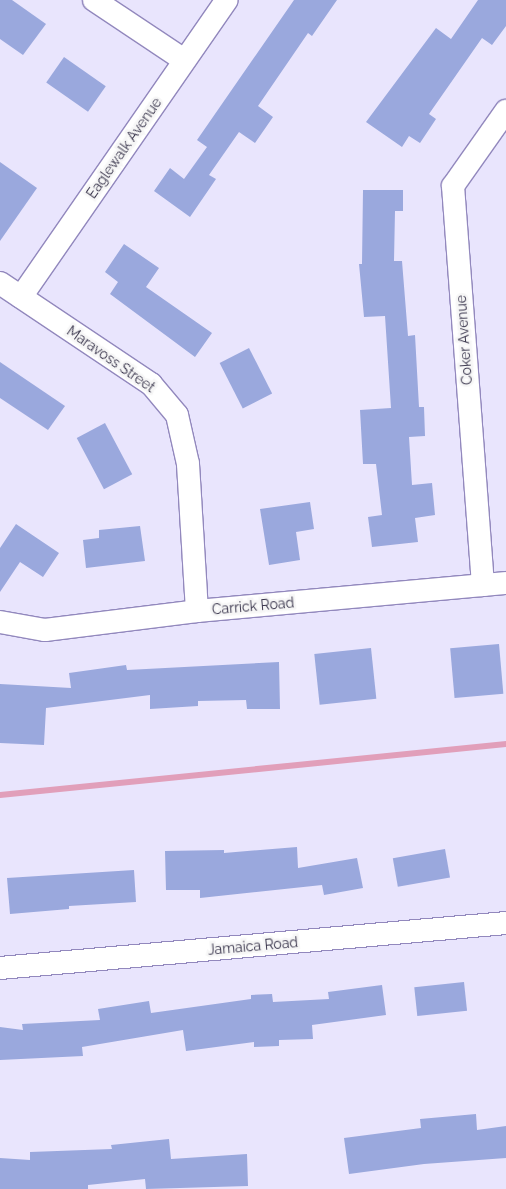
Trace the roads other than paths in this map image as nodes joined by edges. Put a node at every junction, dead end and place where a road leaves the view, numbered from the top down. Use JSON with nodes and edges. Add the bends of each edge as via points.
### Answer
{"nodes":[{"id":1,"x":94,"y":0,"type":"edge"},
{"id":2,"x":227,"y":0,"type":"edge"},
{"id":3,"x":184,"y":60,"type":"junction"},
{"id":4,"x":506,"y":111,"type":"edge"},
{"id":5,"x":0,"y":283,"type":"edge"},
{"id":6,"x":21,"y":297,"type":"junction"},
{"id":7,"x":506,"y":583,"type":"edge"},
{"id":8,"x":483,"y":585,"type":"junction"},
{"id":9,"x":197,"y":611,"type":"junction"},
{"id":10,"x":0,"y":622,"type":"edge"},
{"id":11,"x":506,"y":923,"type":"edge"},
{"id":12,"x":0,"y":968,"type":"edge"}],
"edges":[{"from":1,"to":3,"type":"street"},
{"from":2,"to":3,"type":"street","name":"Eaglewalk Avenue"},
{"from":3,"to":6,"type":"street","name":"Eaglewalk Avenue"},
{"from":4,"to":8,"type":"street","name":"Coker Avenue","via":[[453,186]]},
{"from":5,"to":6,"type":"street","name":"Maravoss Street"},
{"from":6,"to":9,"type":"street","name":"Maravoss Street","via":[[151,384],[177,415],[188,464]]},
{"from":7,"to":8,"type":"street","name":"Carrick Road"},
{"from":8,"to":9,"type":"street","name":"Carrick Road"},
{"from":9,"to":10,"type":"street","name":"Carrick Road","via":[[45,630]]},
{"from":11,"to":12,"type":"street","name":"Jamaica Road"}]}
